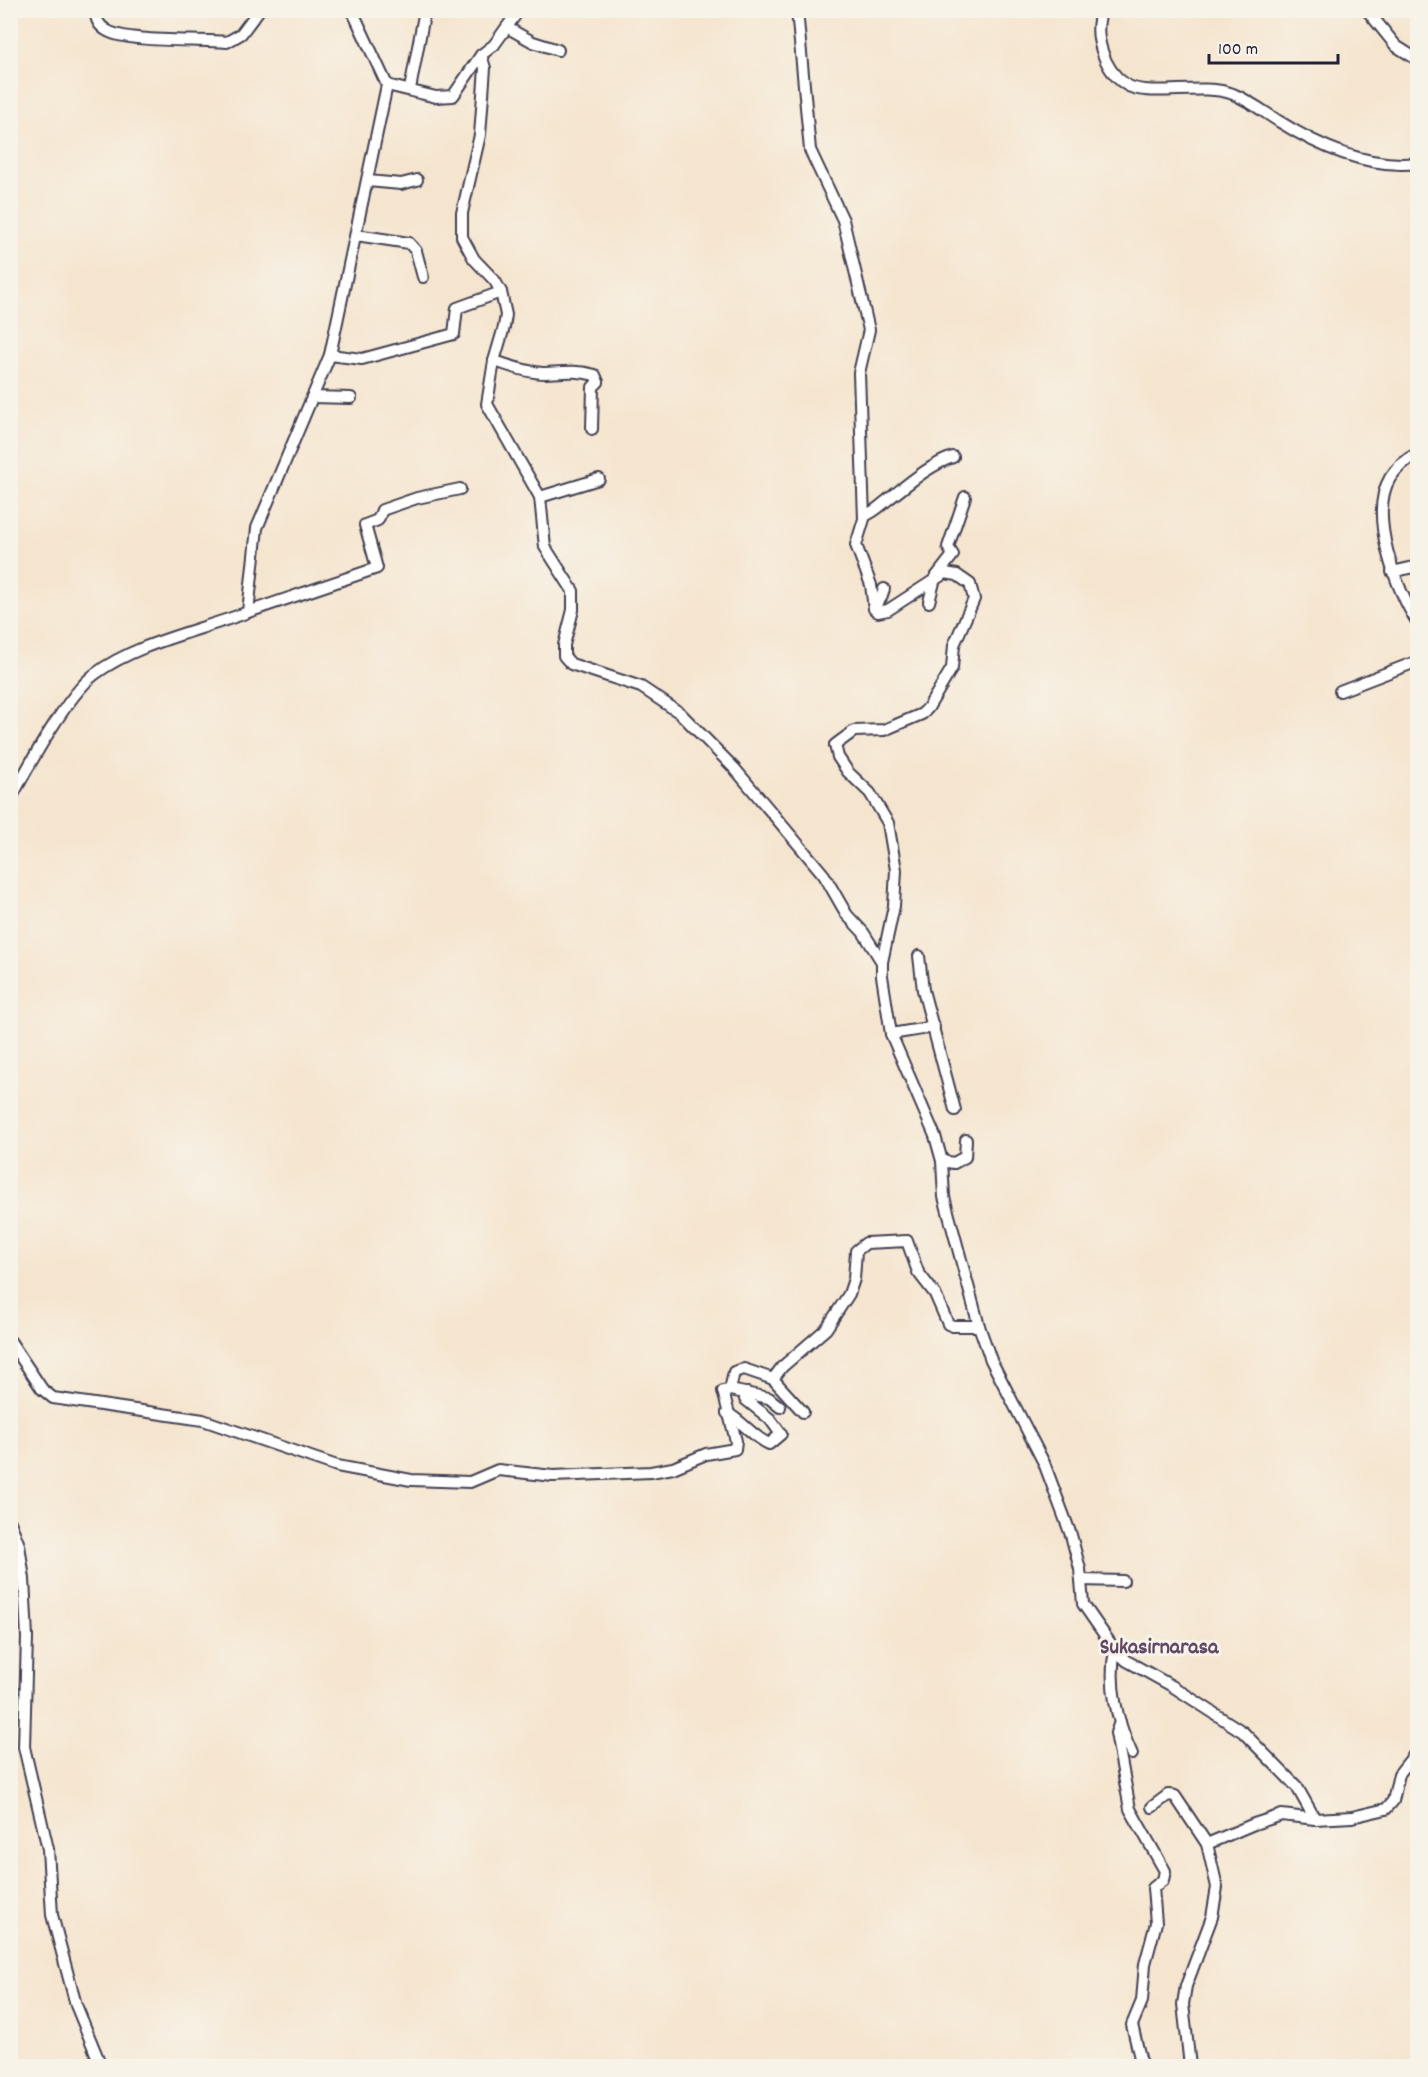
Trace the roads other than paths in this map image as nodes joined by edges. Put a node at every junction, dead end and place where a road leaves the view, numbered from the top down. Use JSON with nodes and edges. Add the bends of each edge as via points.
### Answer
{"nodes":[{"id":1,"x":95,"y":10,"type":"edge"},
{"id":2,"x":259,"y":10,"type":"edge"},
{"id":3,"x":352,"y":10,"type":"edge"},
{"id":4,"x":425,"y":10,"type":"edge"},
{"id":5,"x":519,"y":10,"type":"edge"},
{"id":6,"x":797,"y":10,"type":"edge"},
{"id":7,"x":1102,"y":10,"type":"edge"},
{"id":8,"x":1367,"y":10,"type":"edge"},
{"id":9,"x":508,"y":28,"type":"junction"},
{"id":10,"x":558,"y":50,"type":"dead end"},
{"id":11,"x":481,"y":55,"type":"junction"},
{"id":12,"x":1418,"y":60,"type":"edge"},
{"id":13,"x":387,"y":85,"type":"junction"},
{"id":14,"x":410,"y":89,"type":"junction"},
{"id":15,"x":1418,"y":163,"type":"edge"},
{"id":16,"x":417,"y":180,"type":"dead end"},
{"id":17,"x":368,"y":181,"type":"junction"},
{"id":18,"x":356,"y":235,"type":"junction"},
{"id":19,"x":423,"y":278,"type":"dead end"},
{"id":20,"x":501,"y":292,"type":"junction"},
{"id":21,"x":330,"y":355,"type":"junction"},
{"id":22,"x":494,"y":361,"type":"junction"},
{"id":23,"x":312,"y":397,"type":"junction"},
{"id":24,"x":351,"y":398,"type":"dead end"},
{"id":25,"x":592,"y":429,"type":"dead end"},
{"id":26,"x":1418,"y":453,"type":"edge"},
{"id":27,"x":953,"y":458,"type":"dead end"},
{"id":28,"x":599,"y":479,"type":"dead end"},
{"id":29,"x":460,"y":489,"type":"dead end"},
{"id":30,"x":540,"y":497,"type":"junction"},
{"id":31,"x":965,"y":497,"type":"dead end"},
{"id":32,"x":864,"y":516,"type":"junction"},
{"id":33,"x":1418,"y":566,"type":"edge"},
{"id":34,"x":1392,"y":572,"type":"junction"},
{"id":35,"x":935,"y":578,"type":"junction"},
{"id":36,"x":884,"y":589,"type":"dead end"},
{"id":37,"x":929,"y":602,"type":"dead end"},
{"id":38,"x":873,"y":607,"type":"junction"},
{"id":39,"x":248,"y":612,"type":"junction"},
{"id":40,"x":1416,"y":619,"type":"edge"},
{"id":41,"x":1418,"y":661,"type":"edge"},
{"id":42,"x":1340,"y":691,"type":"dead end"},
{"id":43,"x":10,"y":800,"type":"edge"},
{"id":44,"x":919,"y":956,"type":"dead end"},
{"id":45,"x":882,"y":962,"type":"junction"},
{"id":46,"x":934,"y":1027,"type":"junction"},
{"id":47,"x":891,"y":1034,"type":"junction"},
{"id":48,"x":956,"y":1110,"type":"dead end"},
{"id":49,"x":966,"y":1140,"type":"dead end"},
{"id":50,"x":942,"y":1161,"type":"junction"},
{"id":51,"x":978,"y":1326,"type":"junction"},
{"id":52,"x":10,"y":1341,"type":"edge"},
{"id":53,"x":773,"y":1380,"type":"junction"},
{"id":54,"x":730,"y":1390,"type":"junction"},
{"id":55,"x":747,"y":1394,"type":"junction"},
{"id":56,"x":780,"y":1407,"type":"dead end"},
{"id":57,"x":803,"y":1412,"type":"dead end"},
{"id":58,"x":727,"y":1413,"type":"junction"},
{"id":59,"x":10,"y":1522,"type":"edge"},
{"id":60,"x":1081,"y":1580,"type":"junction"},
{"id":61,"x":1123,"y":1581,"type":"dead end"},
{"id":62,"x":1115,"y":1650,"type":"junction"},
{"id":63,"x":1120,"y":1722,"type":"junction"},
{"id":64,"x":1132,"y":1754,"type":"dead end"},
{"id":65,"x":1415,"y":1758,"type":"edge"},
{"id":66,"x":1152,"y":1807,"type":"dead end"},
{"id":67,"x":1315,"y":1819,"type":"junction"},
{"id":68,"x":1207,"y":1844,"type":"junction"},
{"id":69,"x":1143,"y":2066,"type":"edge"},
{"id":70,"x":101,"y":2067,"type":"edge"},
{"id":71,"x":1190,"y":2067,"type":"edge"}],
"edges":[{"from":1,"to":2,"type":"street","via":[[104,29],[122,36],[227,42],[241,34]]},
{"from":3,"to":13,"type":"street"},
{"from":4,"to":14,"type":"street"},
{"from":5,"to":9,"type":"street"},
{"from":6,"to":32,"type":"street","via":[[810,150],[843,220],[869,330],[859,373]]},
{"from":7,"to":15,"type":"street","via":[[1098,29],[1103,52],[1108,66],[1127,86],[1153,90],[1214,89],[1233,95],[1310,140],[1382,164]]},
{"from":8,"to":12,"type":"street","via":[[1396,46]]},
{"from":9,"to":10,"type":"street"},
{"from":9,"to":11,"type":"street"},
{"from":11,"to":14,"type":"street","via":[[453,96],[436,97]]},
{"from":11,"to":20,"type":"street","via":[[485,68],[480,135],[462,213],[462,237]]},
{"from":13,"to":14,"type":"street"},
{"from":13,"to":17,"type":"street"},
{"from":16,"to":17,"type":"street","via":[[401,184]]},
{"from":17,"to":18,"type":"street"},
{"from":18,"to":19,"type":"street","via":[[409,243],[416,251]]},
{"from":18,"to":21,"type":"street"},
{"from":20,"to":21,"type":"street","via":[[457,308],[454,334],[362,359]]},
{"from":20,"to":22,"type":"street","via":[[506,315]]},
{"from":21,"to":23,"type":"street"},
{"from":22,"to":25,"type":"street","via":[[522,370],[581,370],[595,375],[598,382],[593,387]]},
{"from":22,"to":30,"type":"street","via":[[487,404]]},
{"from":23,"to":24,"type":"street"},
{"from":23,"to":39,"type":"street","via":[[257,528]]},
{"from":26,"to":34,"type":"street","via":[[1390,478],[1383,500]]},
{"from":27,"to":32,"type":"street"},
{"from":28,"to":30,"type":"street"},
{"from":29,"to":39,"type":"street","via":[[382,510],[378,520],[365,525],[377,568]]},
{"from":30,"to":45,"type":"street","via":[[545,547],[574,599],[564,645],[567,661],[641,687],[680,713],[735,769],[824,875],[846,915]]},
{"from":31,"to":35,"type":"street","via":[[948,547],[953,555]]},
{"from":32,"to":38,"type":"street","via":[[857,550],[871,585]]},
{"from":33,"to":34,"type":"street"},
{"from":34,"to":40,"type":"street"},
{"from":35,"to":37,"type":"street"},
{"from":35,"to":38,"type":"street","via":[[888,610],[878,612]]},
{"from":35,"to":45,"type":"street","via":[[951,573],[965,579],[972,587],[974,599],[954,645],[952,668],[934,699],[922,714],[878,732],[854,731],[835,745],[848,772],[870,793],[888,823],[896,870],[894,906]]},
{"from":36,"to":38,"type":"street"},
{"from":39,"to":43,"type":"street","via":[[129,654],[94,675],[71,698]]},
{"from":41,"to":42,"type":"street"},
{"from":44,"to":46,"type":"street","via":[[923,990]]},
{"from":45,"to":47,"type":"street"},
{"from":46,"to":47,"type":"street"},
{"from":46,"to":48,"type":"street"},
{"from":47,"to":50,"type":"street"},
{"from":49,"to":50,"type":"street","via":[[965,1157],[954,1163]]},
{"from":50,"to":51,"type":"street","via":[[944,1197]]},
{"from":51,"to":53,"type":"street","via":[[948,1324],[918,1272],[907,1241],[866,1243],[855,1256],[852,1287],[826,1329],[782,1367]]},
{"from":51,"to":60,"type":"street","via":[[1044,1463],[1071,1535]]},
{"from":52,"to":58,"type":"street","via":[[42,1389],[53,1398],[202,1420],[337,1466],[411,1480],[470,1482],[498,1470],[553,1476],[673,1468],[706,1454],[735,1449]]},
{"from":53,"to":54,"type":"street","via":[[737,1370],[731,1376]]},
{"from":53,"to":57,"type":"street"},
{"from":54,"to":55,"type":"street"},
{"from":54,"to":58,"type":"street","via":[[723,1391]]},
{"from":55,"to":56,"type":"street","via":[[769,1398]]},
{"from":55,"to":58,"type":"street","via":[[745,1399],[776,1425],[779,1438],[769,1444],[761,1441]]},
{"from":59,"to":70,"type":"street","via":[[19,1545],[24,1579],[24,1747],[48,1849],[52,1915],[76,2005]]},
{"from":60,"to":61,"type":"street"},
{"from":60,"to":62,"type":"street","via":[[1083,1604]]},
{"from":62,"to":63,"type":"street","via":[[1111,1671]]},
{"from":62,"to":67,"type":"street","via":[[1243,1732],[1297,1786]]},
{"from":63,"to":64,"type":"street"},
{"from":63,"to":69,"type":"street","via":[[1116,1733],[1130,1809],[1165,1871],[1163,1880],[1153,1888],[1156,1923],[1146,1955],[1142,2001],[1132,2021]]},
{"from":65,"to":67,"type":"street","via":[[1399,1774],[1393,1801],[1386,1809],[1352,1817]]},
{"from":66,"to":68,"type":"street","via":[[1168,1795],[1175,1796]]},
{"from":67,"to":68,"type":"street","via":[[1282,1815]]},
{"from":68,"to":71,"type":"street","via":[[1217,1887],[1209,1926],[1183,2004]]}]}
